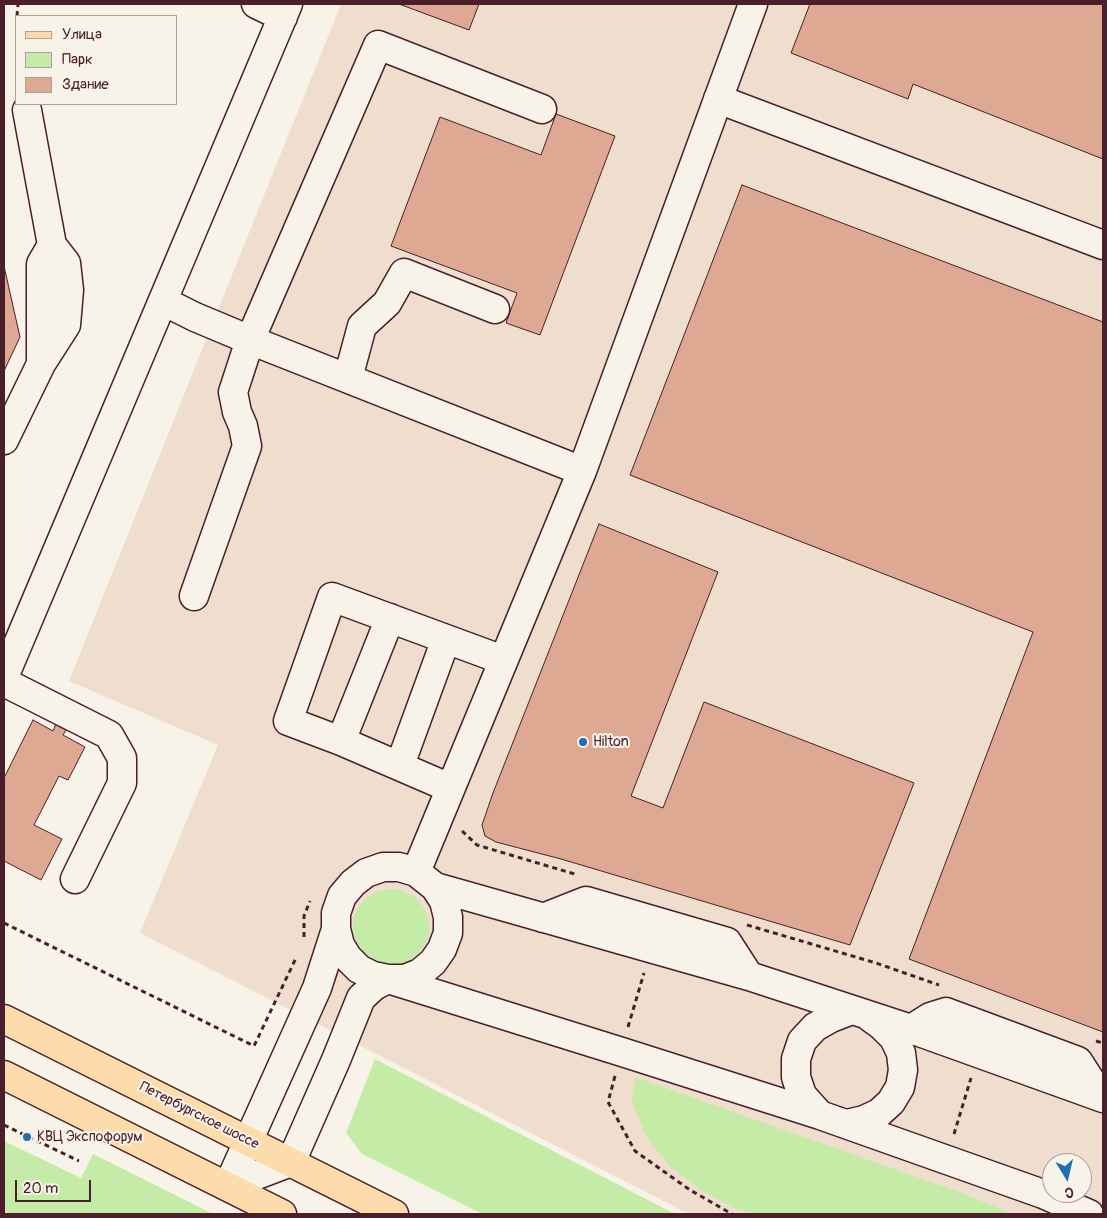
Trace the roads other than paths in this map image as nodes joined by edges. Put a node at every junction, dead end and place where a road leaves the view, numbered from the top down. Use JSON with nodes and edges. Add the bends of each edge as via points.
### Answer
{"nodes":[{"id":1,"x":256,"y":4,"type":"edge"},
{"id":2,"x":753,"y":4,"type":"edge"},
{"id":3,"x":285,"y":10,"type":"edge"},
{"id":4,"x":718,"y":99,"type":"junction"},
{"id":5,"x":542,"y":109,"type":"dead end"},
{"id":6,"x":27,"y":110,"type":"dead end"},
{"id":7,"x":1103,"y":244,"type":"edge"},
{"id":8,"x":163,"y":301,"type":"junction"},
{"id":9,"x":495,"y":309,"type":"dead end"},
{"id":10,"x":250,"y":340,"type":"junction"},
{"id":11,"x":348,"y":378,"type":"junction"},
{"id":12,"x":4,"y":440,"type":"edge"},
{"id":13,"x":582,"y":471,"type":"junction"},
{"id":14,"x":194,"y":596,"type":"dead end"},
{"id":15,"x":390,"y":618,"type":"junction"},
{"id":16,"x":446,"y":639,"type":"junction"},
{"id":17,"x":503,"y":660,"type":"junction"},
{"id":18,"x":4,"y":678,"type":"edge"},
{"id":19,"x":4,"y":682,"type":"edge"},
{"id":20,"x":341,"y":741,"type":"junction"},
{"id":21,"x":400,"y":765,"type":"junction"},
{"id":22,"x":450,"y":788,"type":"junction"},
{"id":23,"x":75,"y":879,"type":"dead end"},
{"id":24,"x":426,"y":879,"type":"junction"},
{"id":25,"x":336,"y":929,"type":"junction"},
{"id":26,"x":388,"y":979,"type":"junction"},
{"id":27,"x":859,"y":1012,"type":"junction"},
{"id":28,"x":4,"y":1019,"type":"edge"},
{"id":29,"x":911,"y":1028,"type":"junction"},
{"id":30,"x":4,"y":1074,"type":"edge"},
{"id":31,"x":1102,"y":1097,"type":"edge"},
{"id":32,"x":820,"y":1115,"type":"junction"},
{"id":33,"x":848,"y":1124,"type":"junction"},
{"id":34,"x":248,"y":1140,"type":"junction"},
{"id":35,"x":291,"y":1162,"type":"junction"},
{"id":36,"x":228,"y":1186,"type":"junction"},
{"id":37,"x":282,"y":1214,"type":"edge"},
{"id":38,"x":394,"y":1214,"type":"edge"},
{"id":39,"x":1089,"y":1214,"type":"edge"}],
"edges":[{"from":1,"to":3,"type":"street"},
{"from":2,"to":4,"type":"street"},
{"from":3,"to":8,"type":"street"},
{"from":4,"to":7,"type":"street"},
{"from":4,"to":13,"type":"street"},
{"from":5,"to":10,"type":"street","via":[[378,46]]},
{"from":6,"to":12,"type":"street","via":[[52,245],[41,264],[41,364]]},
{"from":8,"to":10,"type":"street"},
{"from":8,"to":18,"type":"street"},
{"from":9,"to":11,"type":"street","via":[[404,273],[387,303],[362,326]]},
{"from":10,"to":11,"type":"street"},
{"from":10,"to":14,"type":"street","via":[[233,392],[247,446]]},
{"from":11,"to":13,"type":"street"},
{"from":13,"to":17,"type":"street"},
{"from":15,"to":16,"type":"street"},
{"from":15,"to":20,"type":"street"},
{"from":15,"to":20,"type":"street","via":[[332,597],[288,721]]},
{"from":16,"to":17,"type":"street"},
{"from":16,"to":21,"type":"street"},
{"from":17,"to":22,"type":"street"},
{"from":19,"to":23,"type":"street","via":[[109,735],[122,758],[122,784]]},
{"from":20,"to":21,"type":"street"},
{"from":21,"to":22,"type":"street"},
{"from":22,"to":24,"type":"street"},
{"from":24,"to":25,"type":"street","via":[[400,867],[382,867],[366,873],[342,896],[336,912]]},
{"from":24,"to":26,"type":"street","via":[[444,901],[448,917],[448,933],[442,949],[420,973]]},
{"from":24,"to":27,"type":"street","via":[[543,918],[749,976]]},
{"from":25,"to":26,"type":"street","via":[[340,945],[359,969]]},
{"from":25,"to":34,"type":"street","via":[[317,988]]},
{"from":26,"to":32,"type":"street"},
{"from":26,"to":35,"type":"street","via":[[374,986],[362,998]]},
{"from":27,"to":29,"type":"street"},
{"from":27,"to":32,"type":"street","via":[[831,1018],[814,1027],[802,1041],[796,1059],[796,1077],[802,1095]]},
{"from":27,"to":33,"type":"street","via":[[894,1038],[901,1053],[903,1070],[900,1087],[891,1102],[879,1113]]},
{"from":28,"to":34,"type":"main road","name":"Петербургское шоссе"},
{"from":29,"to":31,"type":"street"},
{"from":29,"to":31,"type":"street","via":[[946,1012],[985,1026],[1078,1061]]},
{"from":30,"to":36,"type":"main road"},
{"from":32,"to":33,"type":"street"},
{"from":33,"to":39,"type":"street","via":[[1043,1194]]},
{"from":34,"to":35,"type":"main road","name":"Петербургское шоссе"},
{"from":34,"to":36,"type":"street"},
{"from":35,"to":36,"type":"street"},
{"from":35,"to":38,"type":"main road","name":"Петербургское шоссе"},
{"from":36,"to":37,"type":"main road"}]}
